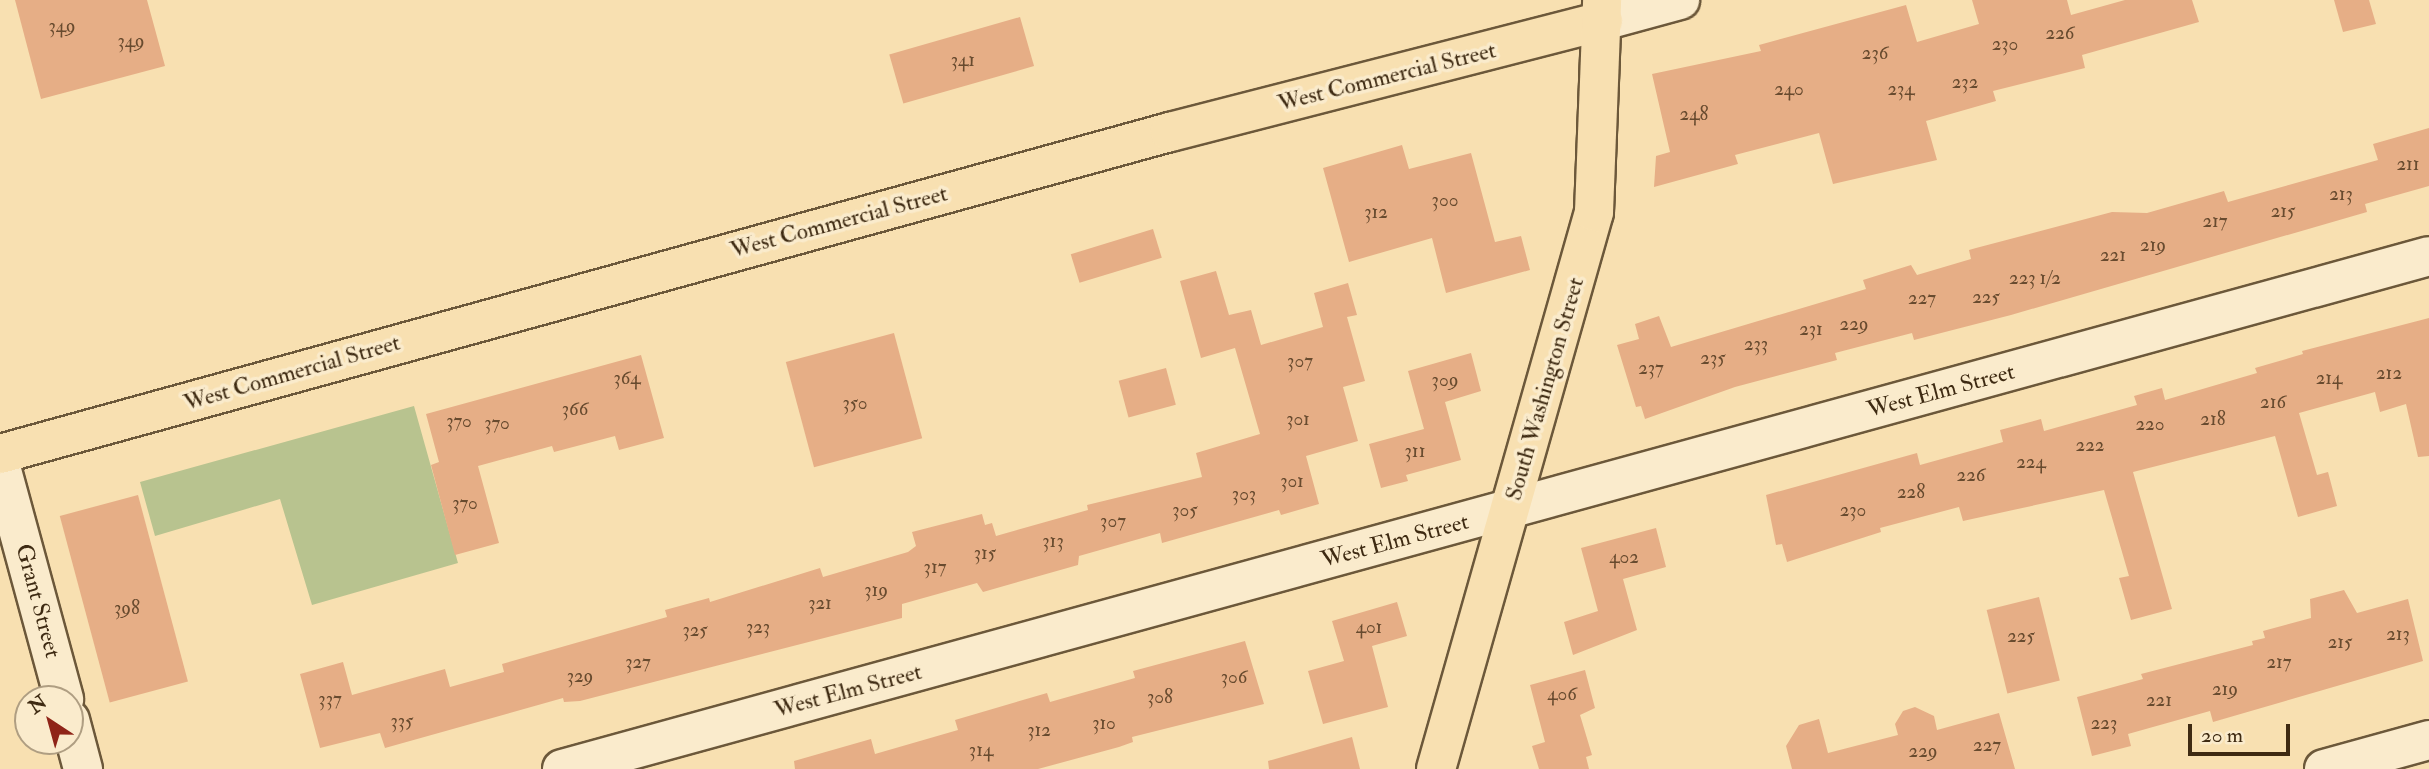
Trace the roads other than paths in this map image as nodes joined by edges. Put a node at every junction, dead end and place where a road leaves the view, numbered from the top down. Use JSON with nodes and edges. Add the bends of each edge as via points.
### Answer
{"nodes":[{"id":1,"x":1681,"y":0,"type":"edge"},
{"id":2,"x":1603,"y":10,"type":"edge"},
{"id":3,"x":2429,"y":256,"type":"edge"},
{"id":4,"x":0,"y":454,"type":"edge"},
{"id":5,"x":0,"y":463,"type":"edge"},
{"id":6,"x":1510,"y":510,"type":"junction"},
{"id":7,"x":60,"y":685,"type":"edge"},
{"id":8,"x":2429,"y":740,"type":"edge"},
{"id":9,"x":562,"y":769,"type":"edge"},
{"id":10,"x":1436,"y":769,"type":"edge"},
{"id":11,"x":2324,"y":769,"type":"edge"}],
"edges":[{"from":1,"to":2,"type":"street","name":"West Commercial Street"},
{"from":2,"to":4,"type":"main road","name":"West Commercial Street"},
{"from":2,"to":6,"type":"main road","name":"South Washington Street","via":[[1594,212]]},
{"from":3,"to":6,"type":"street","name":"West Elm Street"},
{"from":5,"to":7,"type":"street","name":"Grant Street"},
{"from":6,"to":9,"type":"street","name":"West Elm Street"},
{"from":6,"to":10,"type":"main road","name":"South Washington Street"},
{"from":8,"to":11,"type":"street"}]}
